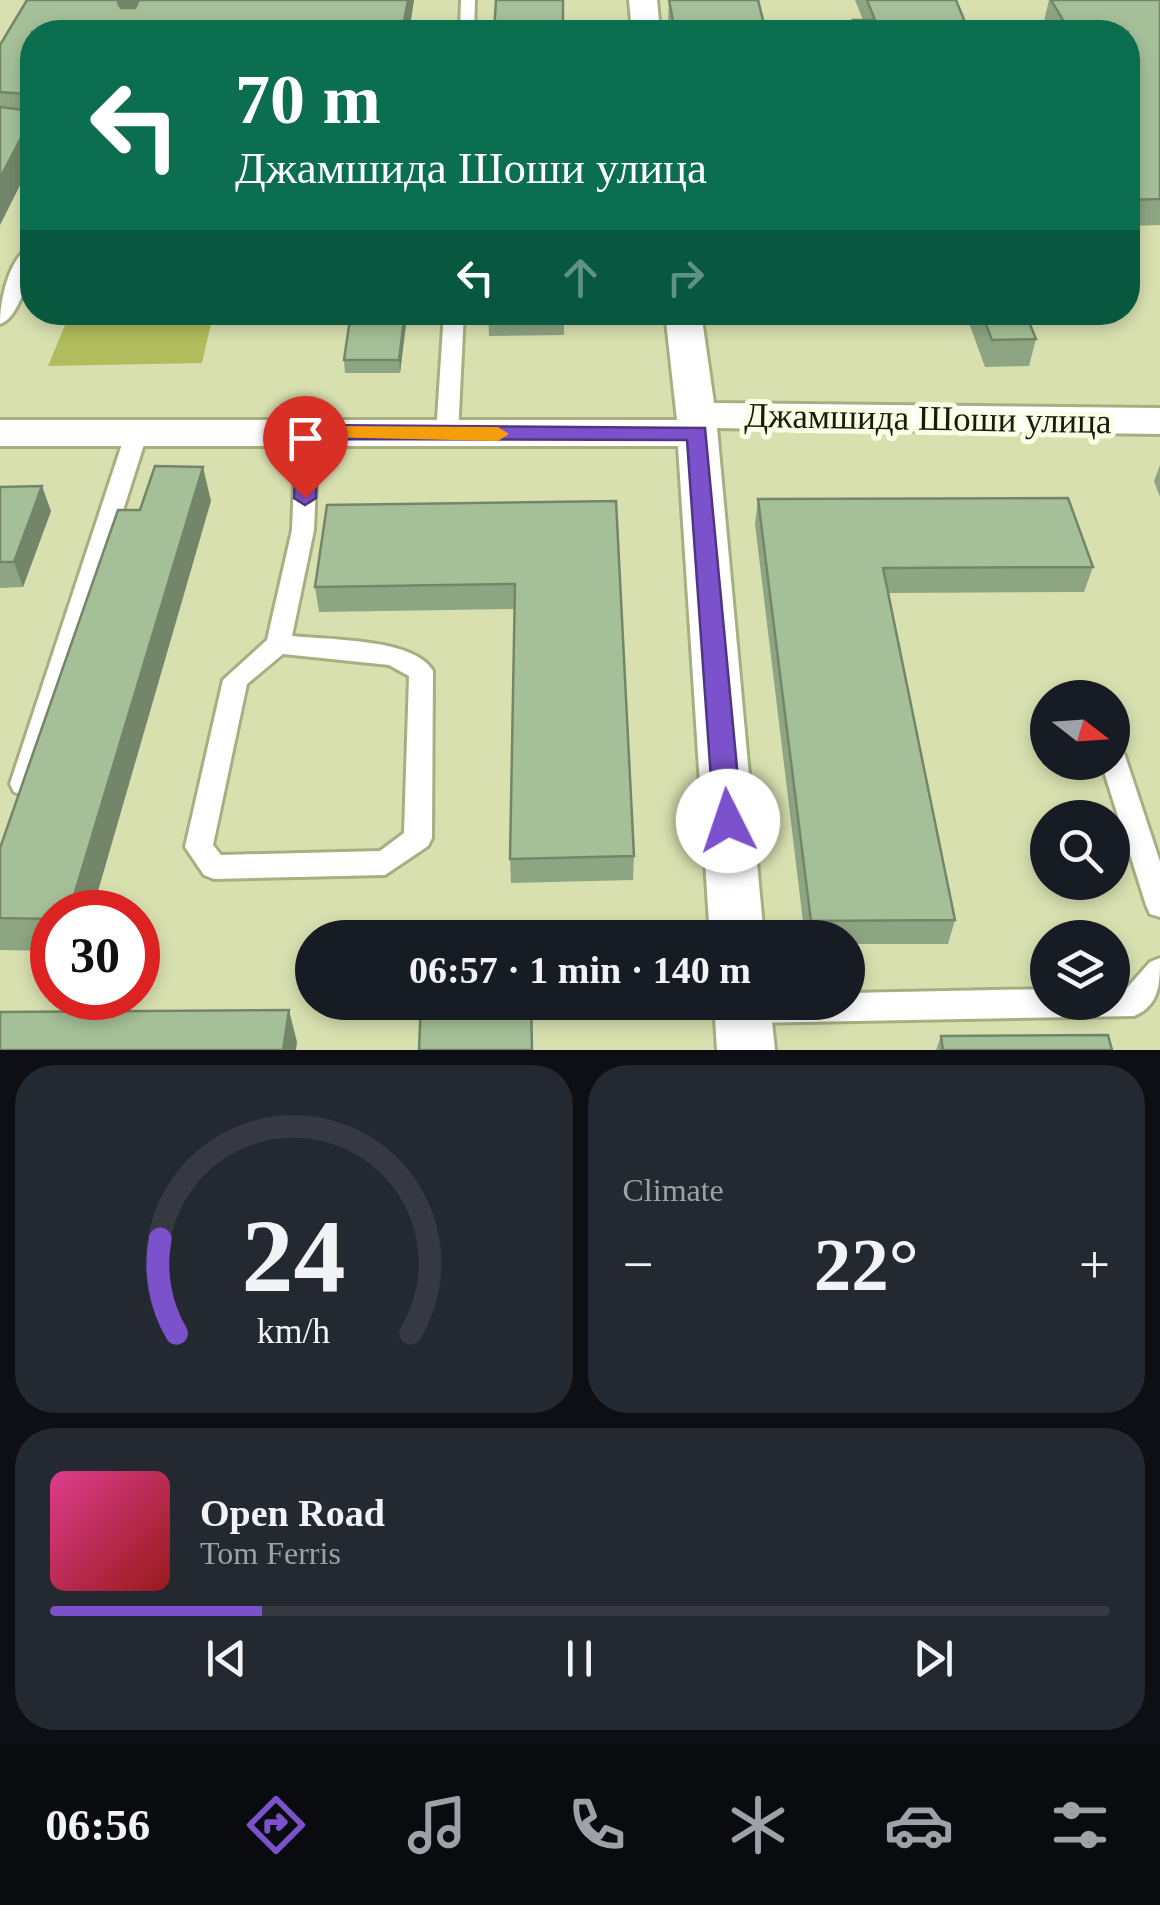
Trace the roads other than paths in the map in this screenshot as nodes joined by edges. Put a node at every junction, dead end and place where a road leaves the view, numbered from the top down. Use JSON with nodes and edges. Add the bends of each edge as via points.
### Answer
{"nodes":[{"id":1,"x":20,"y":276,"type":"edge"},
{"id":2,"x":0,"y":318,"type":"edge"},
{"id":3,"x":453,"y":325,"type":"edge"},
{"id":4,"x":685,"y":325,"type":"edge"},
{"id":5,"x":1160,"y":422,"type":"edge"},
{"id":6,"x":697,"y":424,"type":"junction"},
{"id":7,"x":307,"y":432,"type":"junction"},
{"id":8,"x":0,"y":433,"type":"edge"},
{"id":9,"x":447,"y":434,"type":"junction"},
{"id":10,"x":136,"y":435,"type":"junction"},
{"id":11,"x":278,"y":644,"type":"junction"},
{"id":12,"x":1120,"y":780,"type":"edge"},
{"id":13,"x":18,"y":801,"type":"edge"},
{"id":14,"x":1160,"y":906,"type":"edge"},
{"id":15,"x":736,"y":920,"type":"edge"},
{"id":16,"x":1160,"y":971,"type":"edge"},
{"id":17,"x":1130,"y":1002,"type":"edge"},
{"id":18,"x":1030,"y":1006,"type":"edge"},
{"id":19,"x":744,"y":1021,"type":"edge"}],
"edges":[{"from":1,"to":2,"type":"lane"},
{"from":3,"to":9,"type":"lane"},
{"from":4,"to":6,"type":"street"},
{"from":5,"to":6,"type":"street","name":"Джамшида Шоши улица"},
{"from":6,"to":9,"type":"street","name":"Джамшида Шоши улица"},
{"from":6,"to":15,"type":"street"},
{"from":7,"to":9,"type":"street","name":"Джамшида Шоши улица"},
{"from":7,"to":10,"type":"street","name":"Джамшида Шоши улица"},
{"from":7,"to":11,"type":"lane","via":[[304,530]]},
{"from":8,"to":10,"type":"street","name":"Джамшида Шоши улица"},
{"from":10,"to":13,"type":"lane"},
{"from":11,"to":11,"type":"lane","via":[[235,680],[199,848],[214,867],[385,864],[418,838],[422,670],[394,656]]},
{"from":12,"to":14,"type":"lane"},
{"from":16,"to":17,"type":"lane"},
{"from":18,"to":19,"type":"lane"}]}
